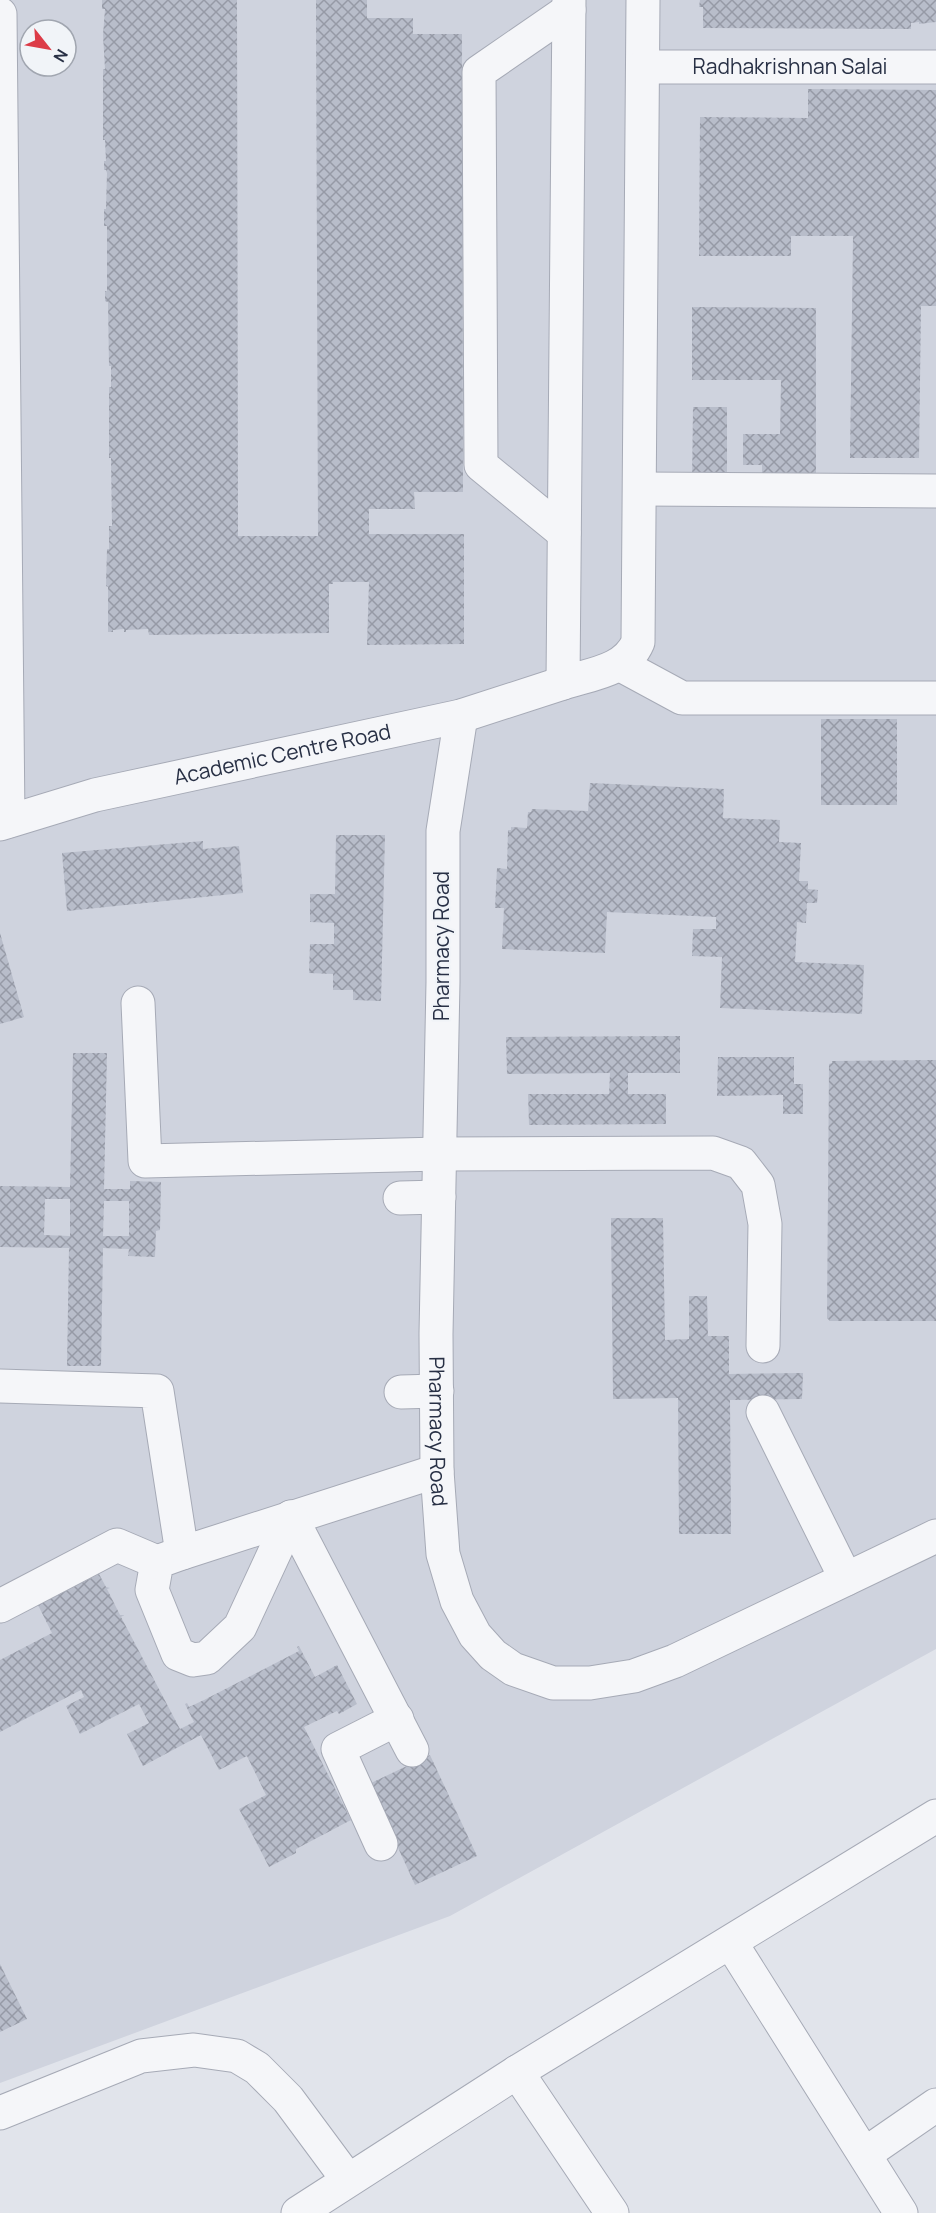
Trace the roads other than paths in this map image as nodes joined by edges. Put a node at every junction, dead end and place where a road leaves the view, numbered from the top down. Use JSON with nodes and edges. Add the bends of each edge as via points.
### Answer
{"nodes":[{"id":1,"x":643,"y":0,"type":"edge"},
{"id":2,"x":569,"y":5,"type":"edge"},
{"id":3,"x":0,"y":14,"type":"edge"},
{"id":4,"x":936,"y":67,"type":"edge"},
{"id":5,"x":643,"y":68,"type":"junction"},
{"id":6,"x":1,"y":273,"type":"edge"},
{"id":7,"x":640,"y":489,"type":"junction"},
{"id":8,"x":936,"y":491,"type":"edge"},
{"id":9,"x":564,"y":533,"type":"junction"},
{"id":10,"x":621,"y":665,"type":"junction"},
{"id":11,"x":563,"y":683,"type":"junction"},
{"id":12,"x":936,"y":698,"type":"edge"},
{"id":13,"x":462,"y":716,"type":"junction"},
{"id":14,"x":4,"y":823,"type":"edge"},
{"id":15,"x":138,"y":1003,"type":"dead end"},
{"id":16,"x":440,"y":1154,"type":"junction"},
{"id":17,"x":439,"y":1197,"type":"junction"},
{"id":18,"x":400,"y":1198,"type":"dead end"},
{"id":19,"x":763,"y":1346,"type":"dead end"},
{"id":20,"x":0,"y":1386,"type":"edge"},
{"id":21,"x":437,"y":1391,"type":"junction"},
{"id":22,"x":401,"y":1392,"type":"dead end"},
{"id":23,"x":764,"y":1412,"type":"dead end"},
{"id":24,"x":437,"y":1471,"type":"junction"},
{"id":25,"x":291,"y":1517,"type":"junction"},
{"id":26,"x":936,"y":1536,"type":"edge"},
{"id":27,"x":170,"y":1558,"type":"junction"},
{"id":28,"x":846,"y":1579,"type":"junction"},
{"id":29,"x":0,"y":1606,"type":"edge"},
{"id":30,"x":397,"y":1719,"type":"junction"},
{"id":31,"x":412,"y":1750,"type":"dead end"},
{"id":32,"x":936,"y":1816,"type":"edge"},
{"id":33,"x":381,"y":1844,"type":"dead end"},
{"id":34,"x":731,"y":1943,"type":"junction"},
{"id":35,"x":517,"y":2072,"type":"junction"},
{"id":36,"x":936,"y":2105,"type":"edge"},
{"id":37,"x":0,"y":2113,"type":"edge"},
{"id":38,"x":865,"y":2154,"type":"junction"},
{"id":39,"x":348,"y":2181,"type":"junction"},
{"id":40,"x":298,"y":2213,"type":"edge"},
{"id":41,"x":612,"y":2213,"type":"edge"},
{"id":42,"x":902,"y":2213,"type":"edge"}],
"edges":[{"from":1,"to":5,"type":"street"},
{"from":2,"to":9,"type":"street"},
{"from":2,"to":9,"type":"street","via":[[479,72],[481,465]]},
{"from":3,"to":6,"type":"street"},
{"from":4,"to":5,"type":"street","name":"Radhakrishnan Salai"},
{"from":5,"to":7,"type":"street"},
{"from":6,"to":14,"type":"street"},
{"from":7,"to":8,"type":"street"},
{"from":7,"to":10,"type":"street","via":[[638,642]]},
{"from":9,"to":11,"type":"street"},
{"from":10,"to":11,"type":"street","name":"Academic Centre Road"},
{"from":10,"to":12,"type":"street","via":[[682,698]]},
{"from":11,"to":13,"type":"street","name":"Academic Centre Road"},
{"from":13,"to":14,"type":"street","name":"Academic Centre Road","via":[[95,795]]},
{"from":13,"to":16,"type":"street","name":"Pharmacy Road","via":[[442,831]]},
{"from":15,"to":16,"type":"street","via":[[145,1161]]},
{"from":16,"to":17,"type":"street","name":"Pharmacy Road"},
{"from":16,"to":19,"type":"street","via":[[712,1153],[741,1162],[758,1185],[765,1224]]},
{"from":17,"to":18,"type":"street"},
{"from":17,"to":21,"type":"street","name":"Pharmacy Road"},
{"from":20,"to":27,"type":"street","via":[[157,1392]]},
{"from":21,"to":22,"type":"street"},
{"from":21,"to":24,"type":"street","name":"Pharmacy Road"},
{"from":23,"to":28,"type":"street"},
{"from":24,"to":25,"type":"street"},
{"from":24,"to":28,"type":"street","name":"Pharmacy Road","via":[[443,1554],[457,1601],[475,1635],[513,1670],[553,1683],[590,1683],[634,1676],[675,1661]]},
{"from":25,"to":27,"type":"street"},
{"from":25,"to":27,"type":"street","via":[[240,1627],[207,1658],[193,1660],[178,1654],[152,1590]]},
{"from":25,"to":30,"type":"street"},
{"from":26,"to":28,"type":"street","name":"Pharmacy Road"},
{"from":27,"to":29,"type":"street","via":[[117,1545]]},
{"from":30,"to":31,"type":"street"},
{"from":30,"to":33,"type":"street","via":[[338,1749]]},
{"from":32,"to":34,"type":"street"},
{"from":34,"to":35,"type":"street"},
{"from":34,"to":38,"type":"street"},
{"from":35,"to":39,"type":"street"},
{"from":35,"to":41,"type":"street"},
{"from":36,"to":38,"type":"street"},
{"from":37,"to":39,"type":"street","via":[[141,2056],[194,2050],[237,2056],[257,2068],[288,2099]]},
{"from":38,"to":42,"type":"street"},
{"from":39,"to":40,"type":"street"}]}
